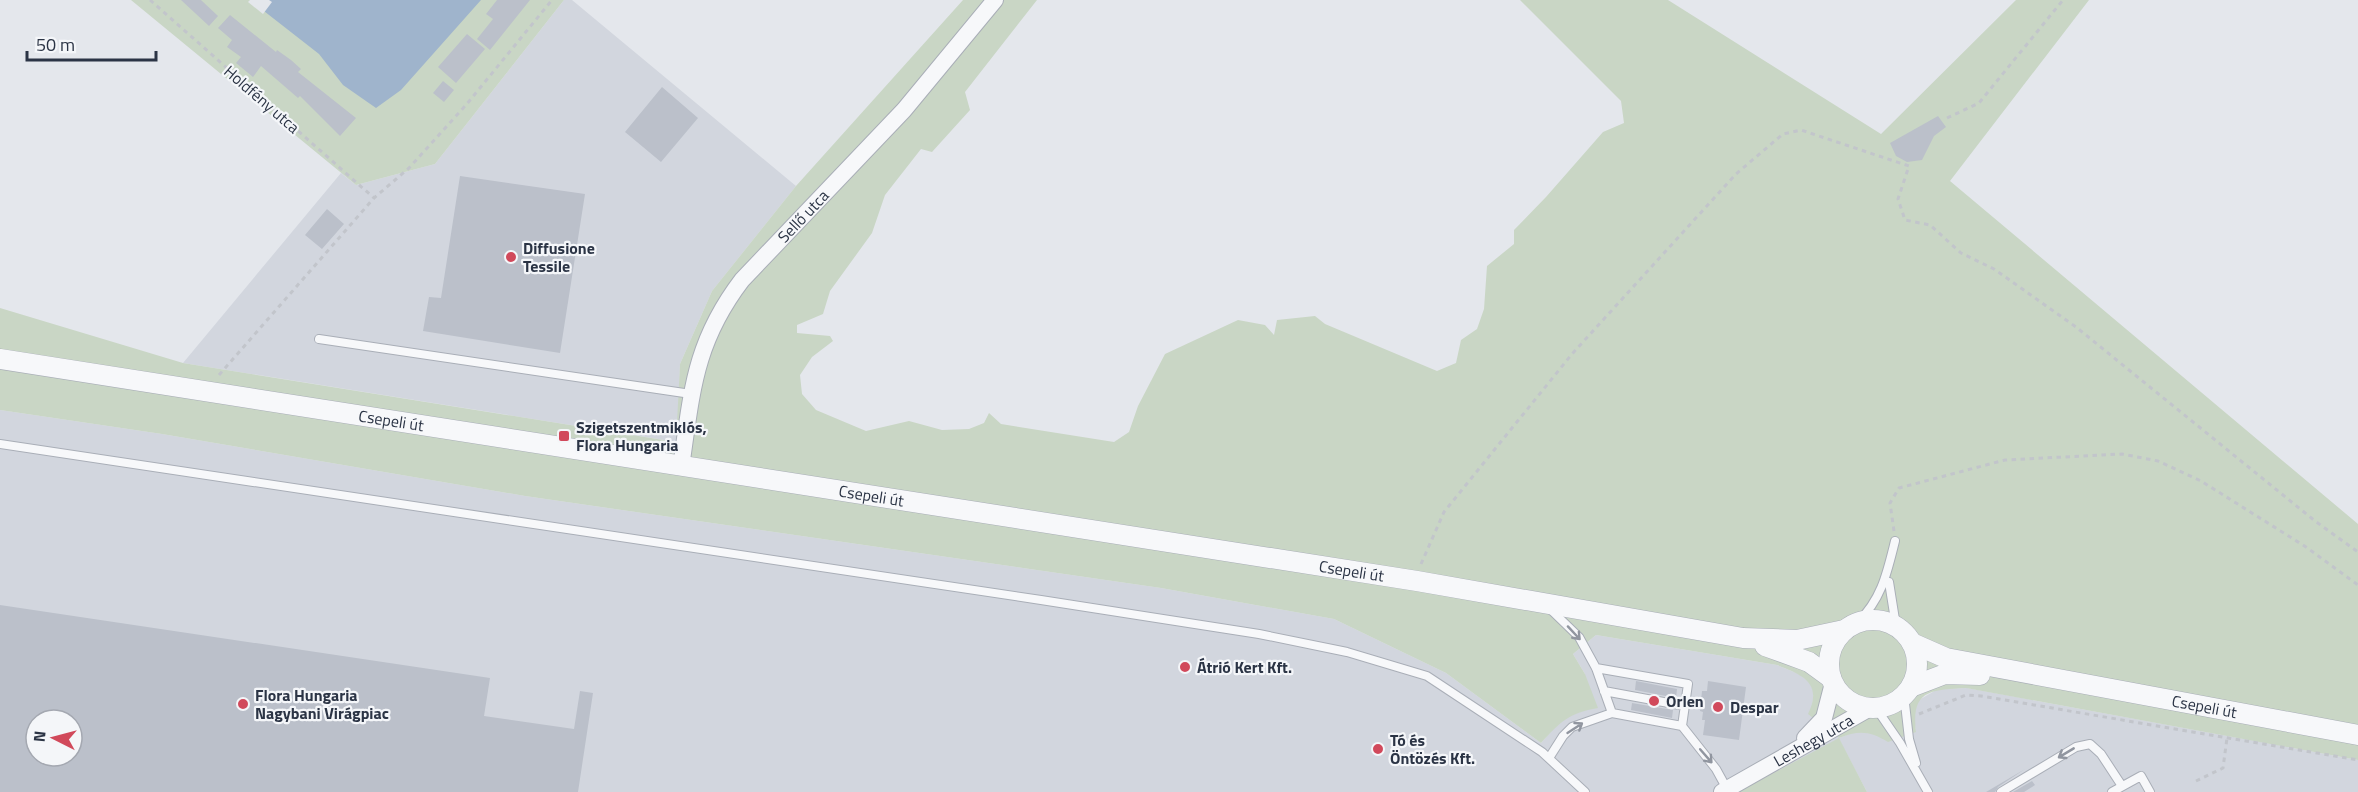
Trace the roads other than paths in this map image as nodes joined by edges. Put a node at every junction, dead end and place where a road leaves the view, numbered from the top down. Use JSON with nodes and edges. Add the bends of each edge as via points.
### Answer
{"nodes":[{"id":1,"x":995,"y":0,"type":"edge"},
{"id":2,"x":318,"y":339,"type":"dead end"},
{"id":3,"x":0,"y":359,"type":"edge"},
{"id":4,"x":691,"y":394,"type":"junction"},
{"id":5,"x":0,"y":444,"type":"edge"},
{"id":6,"x":681,"y":467,"type":"junction"},
{"id":7,"x":1545,"y":605,"type":"junction"},
{"id":8,"x":1851,"y":626,"type":"junction"},
{"id":9,"x":1896,"y":626,"type":"junction"},
{"id":10,"x":1743,"y":638,"type":"junction"},
{"id":11,"x":1912,"y":643,"type":"junction"},
{"id":12,"x":1596,"y":668,"type":"junction"},
{"id":13,"x":2049,"y":678,"type":"junction"},
{"id":14,"x":1832,"y":681,"type":"junction"},
{"id":15,"x":1604,"y":691,"type":"junction"},
{"id":16,"x":1907,"y":691,"type":"junction"},
{"id":17,"x":1685,"y":706,"type":"junction"},
{"id":18,"x":1873,"y":708,"type":"junction"},
{"id":19,"x":1612,"y":713,"type":"junction"},
{"id":20,"x":1682,"y":726,"type":"junction"},
{"id":21,"x":2358,"y":735,"type":"edge"},
{"id":22,"x":1550,"y":758,"type":"junction"},
{"id":23,"x":1756,"y":774,"type":"junction"},
{"id":24,"x":1920,"y":775,"type":"junction"},
{"id":25,"x":2122,"y":786,"type":"junction"},
{"id":26,"x":1724,"y":790,"type":"edge"},
{"id":27,"x":1586,"y":792,"type":"edge"},
{"id":28,"x":1928,"y":792,"type":"edge"},
{"id":29,"x":2001,"y":792,"type":"edge"},
{"id":30,"x":2112,"y":792,"type":"edge"},
{"id":31,"x":2150,"y":792,"type":"edge"}],
"edges":[{"from":1,"to":4,"type":"street","name":"Sellő utca","via":[[904,110],[742,280],[710,328]]},
{"from":2,"to":4,"type":"lane"},
{"from":3,"to":6,"type":"street","name":"Csepeli út"},
{"from":4,"to":6,"type":"street","name":"Sellő utca"},
{"from":5,"to":22,"type":"lane","via":[[1029,598],[1336,649],[1427,676]]},
{"from":6,"to":7,"type":"street","name":"Csepeli út","via":[[1417,581]]},
{"from":7,"to":10,"type":"street","name":"Csepeli út"},
{"from":7,"to":12,"type":"lane","one_way":true,"via":[[1580,638]]},
{"from":8,"to":9,"type":"street","via":[[1878,619]]},
{"from":8,"to":9,"type":"lane","via":[[1873,608],[1883,589],[1895,542],[1888,589]]},
{"from":8,"to":10,"type":"street","name":"Csepeli út","via":[[1797,640]]},
{"from":8,"to":14,"type":"street","via":[[1830,652]]},
{"from":9,"to":11,"type":"street"},
{"from":10,"to":14,"type":"street","name":"Csepeli út","via":[[1798,657]]},
{"from":11,"to":13,"type":"street","name":"Csepeli út","via":[[1946,658]]},
{"from":11,"to":16,"type":"street","via":[[1917,670]]},
{"from":12,"to":15,"type":"lane"},
{"from":12,"to":17,"type":"lane","via":[[1688,684]]},
{"from":13,"to":16,"type":"street","name":"Csepeli út","via":[[1945,674]]},
{"from":13,"to":21,"type":"street","name":"Csepeli út"},
{"from":14,"to":18,"type":"street","via":[[1852,703]]},
{"from":14,"to":23,"type":"street","name":"Leshegy utca","via":[[1828,708],[1816,729]]},
{"from":15,"to":17,"type":"lane"},
{"from":15,"to":19,"type":"lane"},
{"from":16,"to":18,"type":"street","via":[[1891,704]]},
{"from":16,"to":24,"type":"lane","via":[[1906,724]]},
{"from":17,"to":20,"type":"lane"},
{"from":18,"to":23,"type":"street","name":"Leshegy utca"},
{"from":18,"to":24,"type":"lane"},
{"from":19,"to":20,"type":"lane"},
{"from":22,"to":19,"type":"lane","one_way":true,"via":[[1572,727]]},
{"from":20,"to":26,"type":"lane","one_way":true,"via":[[1716,768]]},
{"from":22,"to":27,"type":"lane"},
{"from":23,"to":26,"type":"street","name":"Leshegy utca"},
{"from":24,"to":28,"type":"lane"},
{"from":25,"to":29,"type":"lane","one_way":true,"via":[[2090,744],[2076,747]]},
{"from":25,"to":30,"type":"lane"},
{"from":25,"to":31,"type":"lane","via":[[2141,776]]}]}
